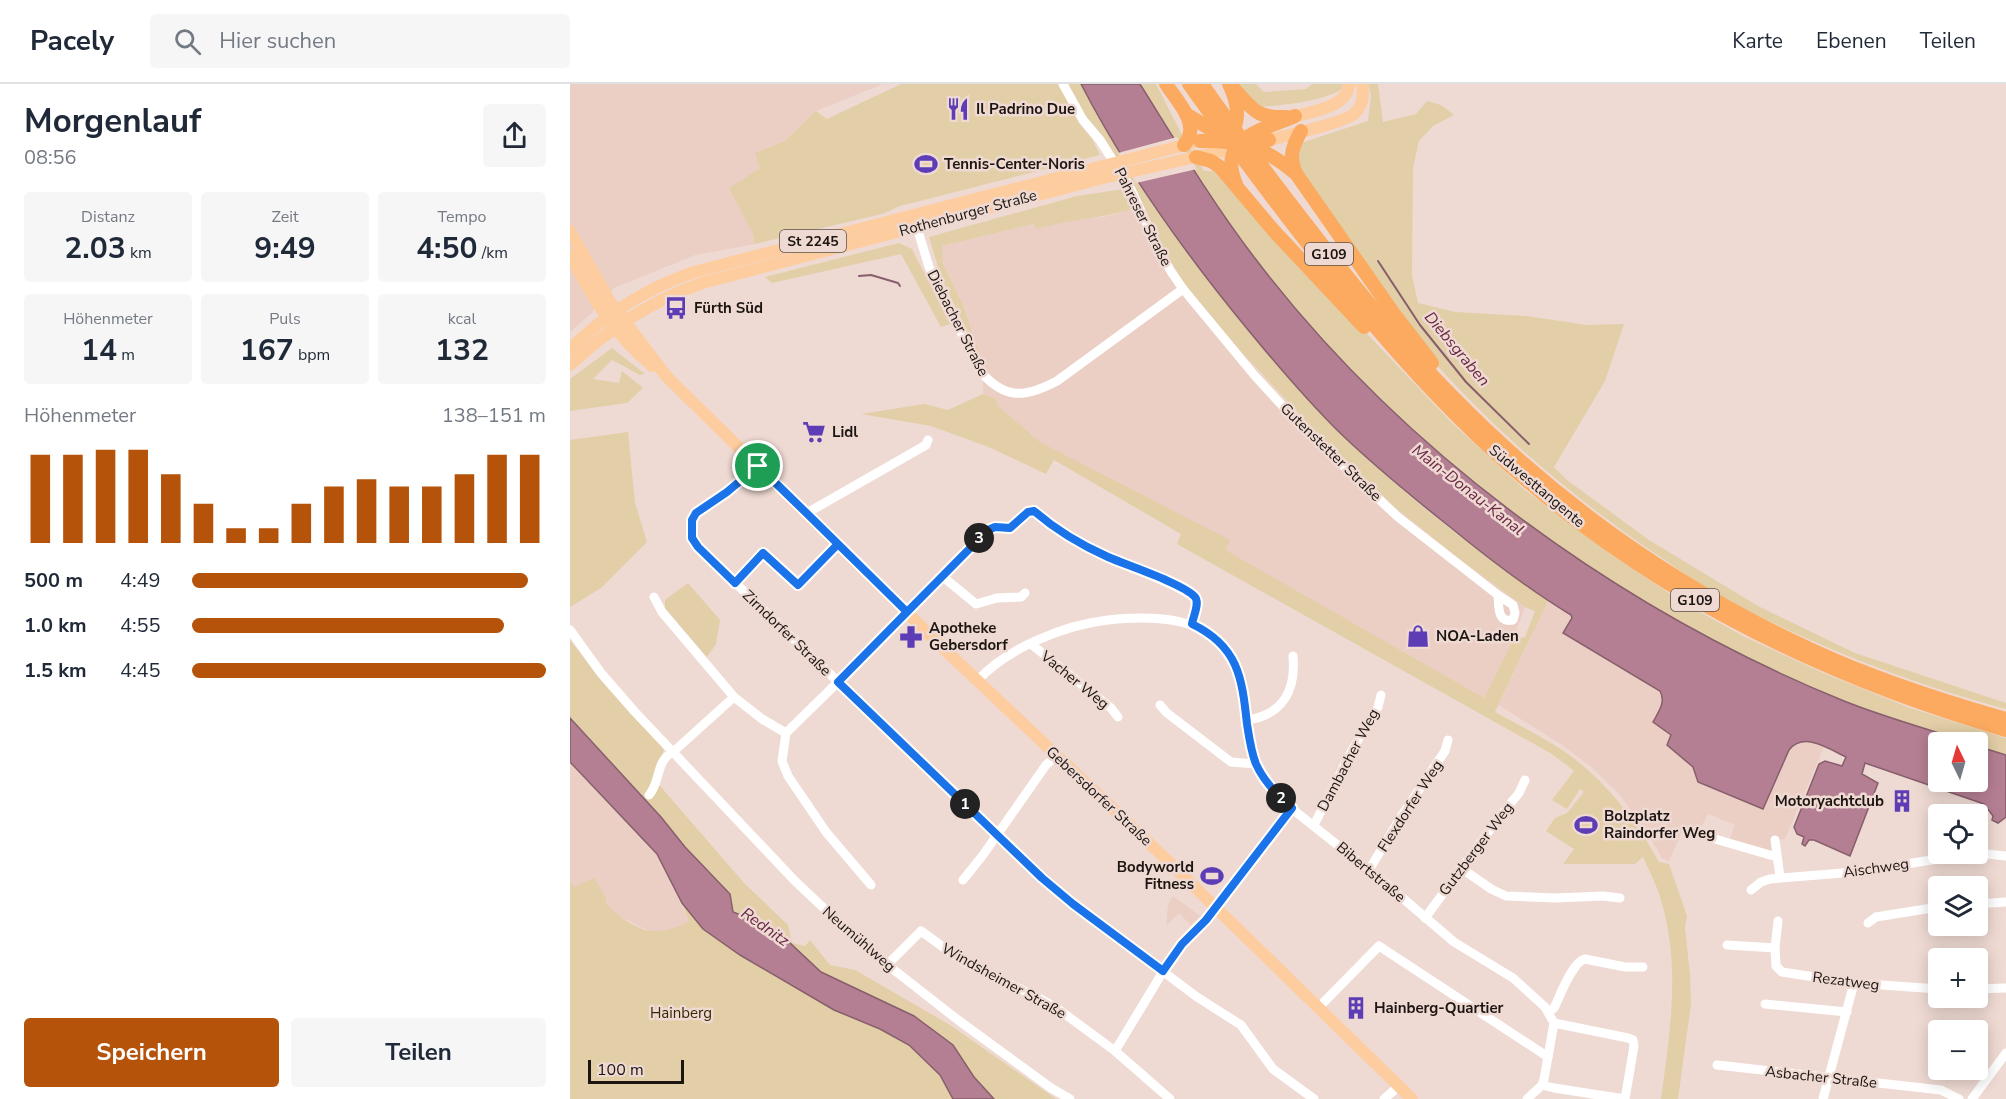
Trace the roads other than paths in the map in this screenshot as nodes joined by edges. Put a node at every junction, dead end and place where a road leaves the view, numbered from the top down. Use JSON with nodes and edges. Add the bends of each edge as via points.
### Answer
{"nodes":[{"id":1,"x":1063,"y":84,"type":"edge"},
{"id":2,"x":1166,"y":84,"type":"edge"},
{"id":3,"x":1189,"y":84,"type":"edge"},
{"id":4,"x":1202,"y":84,"type":"edge"},
{"id":5,"x":1229,"y":84,"type":"edge"},
{"id":6,"x":1349,"y":84,"type":"edge"},
{"id":7,"x":1362,"y":84,"type":"edge"},
{"id":8,"x":1186,"y":114,"type":"junction"},
{"id":9,"x":1295,"y":116,"type":"junction"},
{"id":10,"x":1301,"y":131,"type":"junction"},
{"id":11,"x":1237,"y":140,"type":"junction"},
{"id":12,"x":1190,"y":143,"type":"junction"},
{"id":13,"x":1196,"y":157,"type":"junction"},
{"id":14,"x":1100,"y":173,"type":"junction"},
{"id":15,"x":1297,"y":175,"type":"junction"},
{"id":16,"x":1238,"y":189,"type":"junction"},
{"id":17,"x":915,"y":221,"type":"junction"},
{"id":18,"x":570,"y":231,"type":"edge"},
{"id":19,"x":570,"y":255,"type":"edge"},
{"id":20,"x":1183,"y":289,"type":"junction"},
{"id":21,"x":611,"y":314,"type":"junction"},
{"id":22,"x":619,"y":325,"type":"junction"},
{"id":23,"x":570,"y":349,"type":"edge"},
{"id":24,"x":1404,"y":360,"type":"junction"},
{"id":25,"x":570,"y":365,"type":"edge"},
{"id":26,"x":1468,"y":412,"type":"junction"},
{"id":27,"x":928,"y":440,"type":"dead end"},
{"id":28,"x":758,"y":466,"type":"junction"},
{"id":29,"x":807,"y":513,"type":"junction"},
{"id":30,"x":838,"y":544,"type":"junction"},
{"id":31,"x":942,"y":576,"type":"junction"},
{"id":32,"x":735,"y":583,"type":"junction"},
{"id":33,"x":1025,"y":593,"type":"dead end"},
{"id":34,"x":1497,"y":595,"type":"dead end"},
{"id":35,"x":654,"y":597,"type":"dead end"},
{"id":36,"x":907,"y":612,"type":"junction"},
{"id":37,"x":1192,"y":624,"type":"junction"},
{"id":38,"x":570,"y":630,"type":"edge"},
{"id":39,"x":1031,"y":644,"type":"junction"},
{"id":40,"x":1293,"y":656,"type":"dead end"},
{"id":41,"x":978,"y":680,"type":"junction"},
{"id":42,"x":838,"y":682,"type":"junction"},
{"id":43,"x":1381,"y":695,"type":"dead end"},
{"id":44,"x":735,"y":697,"type":"junction"},
{"id":45,"x":1161,"y":705,"type":"dead end"},
{"id":46,"x":1118,"y":717,"type":"dead end"},
{"id":47,"x":2006,"y":719,"type":"edge"},
{"id":48,"x":1247,"y":720,"type":"junction"},
{"id":49,"x":2006,"y":730,"type":"edge"},
{"id":50,"x":786,"y":733,"type":"junction"},
{"id":51,"x":1448,"y":740,"type":"dead end"},
{"id":52,"x":673,"y":752,"type":"junction"},
{"id":53,"x":1057,"y":755,"type":"junction"},
{"id":54,"x":1256,"y":764,"type":"junction"},
{"id":55,"x":1525,"y":780,"type":"dead end"},
{"id":56,"x":649,"y":795,"type":"dead end"},
{"id":57,"x":1292,"y":808,"type":"junction"},
{"id":58,"x":1314,"y":825,"type":"junction"},
{"id":59,"x":997,"y":835,"type":"junction"},
{"id":60,"x":1715,"y":838,"type":"dead end"},
{"id":61,"x":1775,"y":840,"type":"dead end"},
{"id":62,"x":1988,"y":854,"type":"edge"},
{"id":63,"x":2006,"y":856,"type":"edge"},
{"id":64,"x":1777,"y":857,"type":"junction"},
{"id":65,"x":1928,"y":861,"type":"edge"},
{"id":66,"x":1461,"y":868,"type":"junction"},
{"id":67,"x":1369,"y":870,"type":"junction"},
{"id":68,"x":1780,"y":878,"type":"junction"},
{"id":69,"x":963,"y":880,"type":"dead end"},
{"id":70,"x":871,"y":885,"type":"dead end"},
{"id":71,"x":1750,"y":890,"type":"dead end"},
{"id":72,"x":1620,"y":898,"type":"dead end"},
{"id":73,"x":2006,"y":902,"type":"edge"},
{"id":74,"x":1988,"y":903,"type":"edge"},
{"id":75,"x":1215,"y":907,"type":"junction"},
{"id":76,"x":1928,"y":910,"type":"edge"},
{"id":77,"x":1425,"y":918,"type":"junction"},
{"id":78,"x":1778,"y":921,"type":"dead end"},
{"id":79,"x":1868,"y":923,"type":"dead end"},
{"id":80,"x":1727,"y":945,"type":"dead end"},
{"id":81,"x":1776,"y":948,"type":"junction"},
{"id":82,"x":887,"y":964,"type":"junction"},
{"id":83,"x":1643,"y":968,"type":"dead end"},
{"id":84,"x":1163,"y":971,"type":"junction"},
{"id":85,"x":1854,"y":983,"type":"junction"},
{"id":86,"x":1928,"y":988,"type":"edge"},
{"id":87,"x":2006,"y":988,"type":"edge"},
{"id":88,"x":1988,"y":989,"type":"edge"},
{"id":89,"x":1765,"y":1004,"type":"dead end"},
{"id":90,"x":1318,"y":1008,"type":"junction"},
{"id":91,"x":1549,"y":1012,"type":"junction"},
{"id":92,"x":1847,"y":1012,"type":"junction"},
{"id":93,"x":1554,"y":1023,"type":"junction"},
{"id":94,"x":1115,"y":1051,"type":"junction"},
{"id":95,"x":2006,"y":1053,"type":"edge"},
{"id":96,"x":1548,"y":1057,"type":"junction"},
{"id":97,"x":1717,"y":1065,"type":"dead end"},
{"id":98,"x":1829,"y":1079,"type":"junction"},
{"id":99,"x":1542,"y":1085,"type":"junction"},
{"id":100,"x":1399,"y":1086,"type":"junction"},
{"id":101,"x":1070,"y":1099,"type":"edge"},
{"id":102,"x":1170,"y":1099,"type":"edge"},
{"id":103,"x":1314,"y":1099,"type":"edge"},
{"id":104,"x":1384,"y":1099,"type":"edge"},
{"id":105,"x":1412,"y":1099,"type":"edge"},
{"id":106,"x":1527,"y":1099,"type":"edge"},
{"id":107,"x":1823,"y":1099,"type":"edge"},
{"id":108,"x":1959,"y":1099,"type":"edge"},
{"id":109,"x":1972,"y":1099,"type":"edge"}],
"edges":[{"from":1,"to":20,"type":"street","name":"Pahreser Straße","via":[[1129,185],[1152,238]]},
{"from":2,"to":8,"type":"highway"},
{"from":3,"to":24,"type":"highway","name":"Südwesttangente","number":"G109","via":[[1299,233]]},
{"from":4,"to":26,"type":"highway","name":"Südwesttangente","number":"G109","via":[[1343,271]]},
{"from":5,"to":9,"type":"highway","via":[[1260,114]]},
{"from":5,"to":11,"type":"highway","via":[[1235,98]]},
{"from":6,"to":9,"type":"main road","via":[[1347,95],[1340,102]]},
{"from":7,"to":10,"type":"main road","via":[[1363,100],[1354,115]]},
{"from":8,"to":11,"type":"highway"},
{"from":8,"to":12,"type":"highway"},
{"from":9,"to":11,"type":"highway"},
{"from":10,"to":11,"type":"main road"},
{"from":10,"to":15,"type":"highway","via":[[1291,154]]},
{"from":11,"to":12,"type":"highway"},
{"from":11,"to":13,"type":"highway"},
{"from":11,"to":15,"type":"highway","via":[[1270,154]]},
{"from":11,"to":16,"type":"highway","via":[[1233,176]]},
{"from":12,"to":14,"type":"main road","name":"Rothenburger Straße","number":"St 2245"},
{"from":13,"to":14,"type":"main road","name":"Rothenburger Straße","number":"St 2245"},
{"from":13,"to":16,"type":"highway","via":[[1215,163]]},
{"from":14,"to":17,"type":"main road","name":"Rothenburger Straße","number":"St 2245"},
{"from":15,"to":26,"type":"highway"},
{"from":16,"to":24,"type":"highway","via":[[1354,316],[1389,352]]},
{"from":17,"to":20,"type":"street","name":"Diebacher Straße","via":[[934,278],[980,371],[989,382],[1012,394],[1039,391],[1057,381]]},
{"from":17,"to":21,"type":"main road","name":"Rothenburger Straße","number":"St 2245","via":[[688,275],[653,289]]},
{"from":17,"to":22,"type":"main road","name":"Rothenburger Straße","number":"St 2245","via":[[710,281],[664,298]]},
{"from":18,"to":21,"type":"main road"},
{"from":19,"to":21,"type":"main road"},
{"from":20,"to":34,"type":"street","name":"Gutenstetter Straße","via":[[1303,428],[1398,517]]},
{"from":21,"to":22,"type":"main road","name":"Gebersdorfer Straße"},
{"from":21,"to":23,"type":"main road","name":"Rothenburger Straße","number":"St 2245"},
{"from":22,"to":25,"type":"main road","name":"Rothenburger Straße","number":"St 2245"},
{"from":22,"to":28,"type":"main road","name":"Gebersdorfer Straße","via":[[640,355],[668,377]]},
{"from":24,"to":49,"type":"highway","name":"Südwesttangente","number":"G109","via":[[1525,479],[1599,537],[1676,588],[1747,629],[1820,664]]},
{"from":26,"to":47,"type":"highway","name":"Südwesttangente","number":"G109","via":[[1533,472],[1604,528],[1731,610],[1815,652],[1939,699]]},
{"from":27,"to":29,"type":"street","via":[[926,445]]},
{"from":28,"to":29,"type":"main road","name":"Gebersdorfer Straße"},
{"from":28,"to":32,"type":"street","name":"Zirndorfer Straße","via":[[692,520],[692,538],[698,547]]},
{"from":29,"to":30,"type":"main road","name":"Gebersdorfer Straße"},
{"from":30,"to":32,"type":"street","via":[[798,585],[763,553]]},
{"from":30,"to":36,"type":"main road","name":"Gebersdorfer Straße"},
{"from":31,"to":33,"type":"street","via":[[976,604],[1022,597]]},
{"from":31,"to":36,"type":"street"},
{"from":31,"to":37,"type":"street","via":[[988,530],[1010,528],[1034,511],[1074,540],[1195,597]]},
{"from":32,"to":42,"type":"street","name":"Zirndorfer Straße"},
{"from":35,"to":44,"type":"street","via":[[662,612]]},
{"from":36,"to":41,"type":"main road","name":"Gebersdorfer Straße"},
{"from":36,"to":42,"type":"street"},
{"from":37,"to":39,"type":"street","via":[[1135,618],[1104,621],[1050,634]]},
{"from":37,"to":48,"type":"street","name":"Bibertstraße","via":[[1218,640],[1233,661],[1242,685]]},
{"from":38,"to":52,"type":"street","name":"Neumühlweg","via":[[601,673]]},
{"from":39,"to":41,"type":"street","via":[[999,662]]},
{"from":39,"to":46,"type":"street","name":"Vacher Weg"},
{"from":40,"to":48,"type":"street","via":[[1295,673],[1281,704],[1267,716]]},
{"from":41,"to":53,"type":"main road","name":"Gebersdorfer Straße"},
{"from":42,"to":50,"type":"street"},
{"from":42,"to":59,"type":"street","name":"Zirndorfer Straße"},
{"from":43,"to":58,"type":"street","name":"Dambacher Weg"},
{"from":44,"to":50,"type":"street"},
{"from":44,"to":52,"type":"street"},
{"from":45,"to":54,"type":"street","via":[[1231,762]]},
{"from":48,"to":54,"type":"street","name":"Bibertstraße"},
{"from":50,"to":70,"type":"street","via":[[782,761],[788,776],[826,832]]},
{"from":51,"to":67,"type":"street","name":"Flexdorfer Weg","via":[[1445,751]]},
{"from":52,"to":56,"type":"street","via":[[661,763]]},
{"from":52,"to":82,"type":"street","name":"Neumühlweg","via":[[795,881]]},
{"from":53,"to":59,"type":"street"},
{"from":53,"to":75,"type":"main road","name":"Gebersdorfer Straße"},
{"from":54,"to":57,"type":"street","name":"Bibertstraße","via":[[1273,790]]},
{"from":55,"to":66,"type":"street","name":"Gutzberger Weg"},
{"from":57,"to":58,"type":"street","name":"Bibertstraße"},
{"from":57,"to":75,"type":"street"},
{"from":58,"to":67,"type":"street","name":"Bibertstraße"},
{"from":59,"to":69,"type":"street"},
{"from":59,"to":84,"type":"street","name":"Zirndorfer Straße","via":[[1073,904]]},
{"from":60,"to":64,"type":"street"},
{"from":61,"to":64,"type":"street"},
{"from":62,"to":63,"type":"street"},
{"from":64,"to":68,"type":"street"},
{"from":65,"to":68,"type":"street","name":"Aischweg"},
{"from":66,"to":72,"type":"street","via":[[1506,896]]},
{"from":66,"to":77,"type":"street","name":"Gutzberger Weg"},
{"from":67,"to":77,"type":"street","name":"Bibertstraße"},
{"from":68,"to":71,"type":"street","name":"Aischweg","via":[[1761,882]]},
{"from":73,"to":74,"type":"street"},
{"from":75,"to":84,"type":"street"},
{"from":75,"to":90,"type":"main road","name":"Gebersdorfer Straße"},
{"from":76,"to":79,"type":"street","via":[[1876,918]]},
{"from":77,"to":91,"type":"street","name":"Bibertstraße","via":[[1454,942],[1513,978]]},
{"from":78,"to":81,"type":"street","name":"Rezatweg"},
{"from":80,"to":81,"type":"street"},
{"from":81,"to":85,"type":"street","name":"Rezatweg","via":[[1776,966],[1782,972]]},
{"from":82,"to":94,"type":"street","name":"Windsheimer Straße","via":[[921,932],[965,963],[1058,1009]]},
{"from":82,"to":101,"type":"street","name":"Neumühlweg","via":[[967,1027]]},
{"from":83,"to":91,"type":"street","via":[[1580,960]]},
{"from":84,"to":94,"type":"street"},
{"from":84,"to":103,"type":"street","name":"Zirndorfer Straße","via":[[1241,1025],[1273,1069]]},
{"from":85,"to":86,"type":"street","name":"Rezatweg"},
{"from":85,"to":92,"type":"street"},
{"from":87,"to":88,"type":"street"},
{"from":89,"to":92,"type":"street"},
{"from":90,"to":96,"type":"street","via":[[1379,946]]},
{"from":90,"to":100,"type":"main road","name":"Gebersdorfer Straße"},
{"from":91,"to":93,"type":"street","name":"Bibertstraße"},
{"from":92,"to":98,"type":"street"},
{"from":93,"to":96,"type":"street"},
{"from":93,"to":99,"type":"street","via":[[1633,1040],[1625,1099]]},
{"from":94,"to":102,"type":"street","name":"Windsheimer Straße"},
{"from":95,"to":109,"type":"street"},
{"from":96,"to":99,"type":"street"},
{"from":97,"to":98,"type":"street","name":"Asbacher Straße"},
{"from":98,"to":107,"type":"street"},
{"from":98,"to":108,"type":"street","name":"Asbacher Straße","via":[[1932,1089]]},
{"from":99,"to":106,"type":"street"},
{"from":100,"to":104,"type":"street"},
{"from":100,"to":105,"type":"main road","name":"Gebersdorfer Straße"}]}
